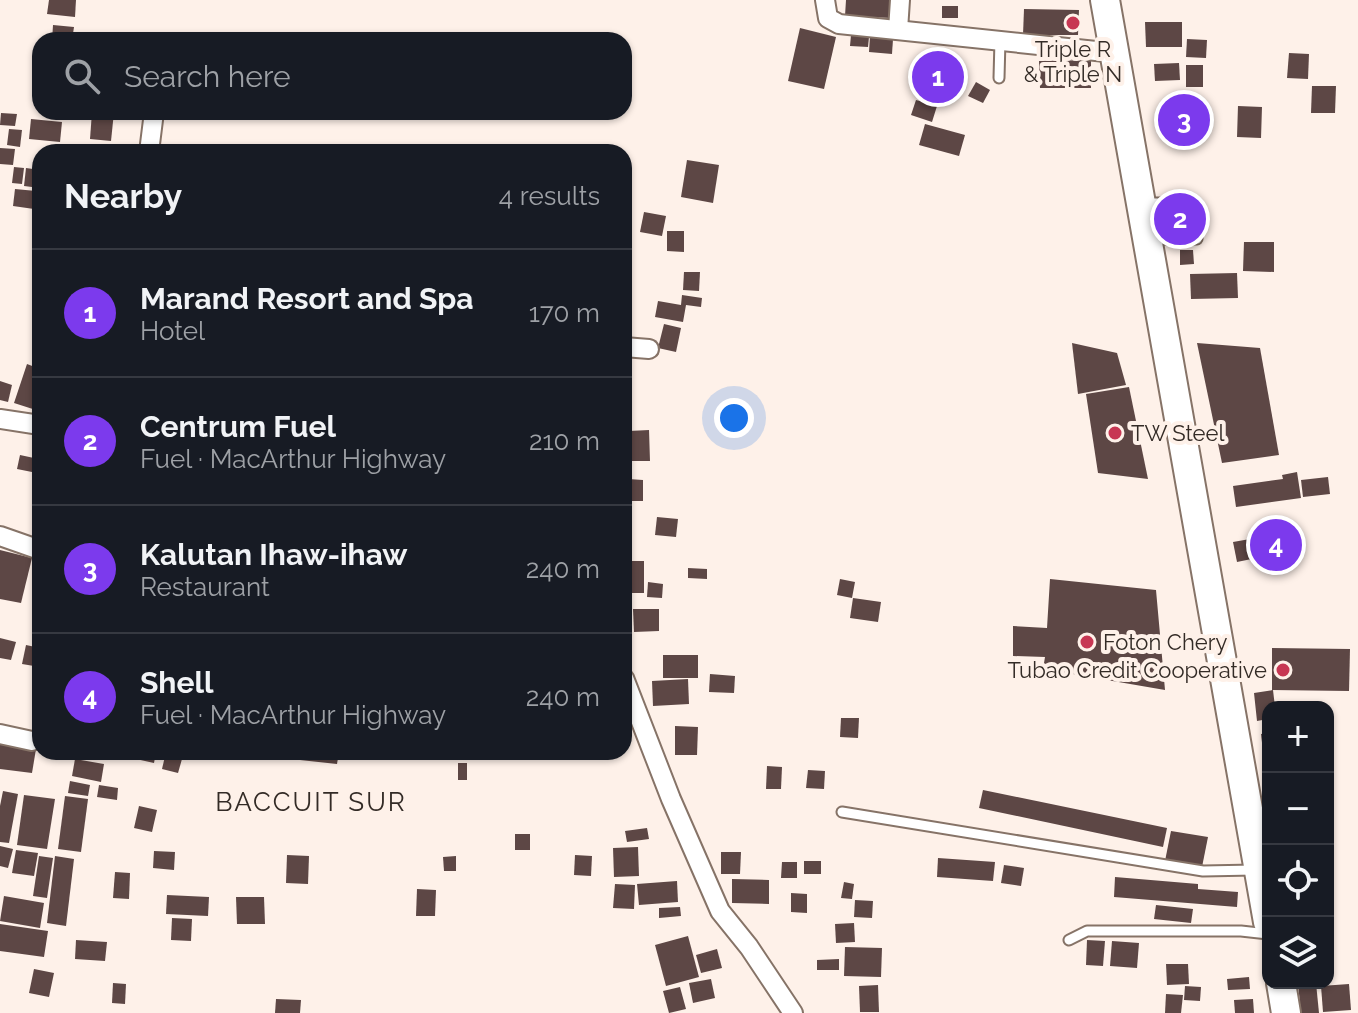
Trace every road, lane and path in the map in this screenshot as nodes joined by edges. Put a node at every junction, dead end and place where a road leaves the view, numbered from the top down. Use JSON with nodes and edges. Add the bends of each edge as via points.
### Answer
{"nodes":[{"id":1,"x":825,"y":0,"type":"edge"},
{"id":2,"x":900,"y":0,"type":"edge"},
{"id":3,"x":1105,"y":0,"type":"edge"},
{"id":4,"x":898,"y":30,"type":"junction"},
{"id":5,"x":1000,"y":40,"type":"junction"},
{"id":6,"x":1115,"y":53,"type":"junction"},
{"id":7,"x":999,"y":78,"type":"dead end"},
{"id":8,"x":153,"y":120,"type":"edge"},
{"id":9,"x":150,"y":144,"type":"edge"},
{"id":10,"x":1142,"y":203,"type":"junction"},
{"id":11,"x":1148,"y":239,"type":"junction"},
{"id":12,"x":632,"y":348,"type":"edge"},
{"id":13,"x":649,"y":349,"type":"dead end"},
{"id":14,"x":0,"y":419,"type":"edge"},
{"id":15,"x":32,"y":424,"type":"edge"},
{"id":16,"x":0,"y":536,"type":"edge"},
{"id":17,"x":32,"y":547,"type":"edge"},
{"id":18,"x":632,"y":699,"type":"edge"},
{"id":19,"x":0,"y":734,"type":"edge"},
{"id":20,"x":32,"y":741,"type":"dead end"},
{"id":21,"x":842,"y":812,"type":"dead end"},
{"id":22,"x":1258,"y":870,"type":"junction"},
{"id":23,"x":1267,"y":917,"type":"edge"},
{"id":24,"x":1262,"y":933,"type":"edge"},
{"id":25,"x":1069,"y":940,"type":"dead end"},
{"id":26,"x":1282,"y":989,"type":"edge"},
{"id":27,"x":793,"y":1013,"type":"edge"},
{"id":28,"x":1286,"y":1013,"type":"edge"}],
"edges":[{"from":1,"to":4,"type":"street","via":[[828,18],[839,24]]},
{"from":2,"to":4,"type":"street"},
{"from":3,"to":6,"type":"highway"},
{"from":4,"to":5,"type":"street"},
{"from":5,"to":6,"type":"street"},
{"from":5,"to":7,"type":"lane"},
{"from":6,"to":10,"type":"highway"},
{"from":8,"to":9,"type":"street"},
{"from":10,"to":11,"type":"highway"},
{"from":10,"to":11,"type":"lane","via":[[1197,203],[1197,239]]},
{"from":11,"to":22,"type":"highway"},
{"from":12,"to":13,"type":"street"},
{"from":14,"to":15,"type":"street"},
{"from":16,"to":17,"type":"street"},
{"from":18,"to":27,"type":"street","via":[[720,911]]},
{"from":19,"to":20,"type":"street"},
{"from":21,"to":22,"type":"lane","via":[[1203,871]]},
{"from":22,"to":23,"type":"highway"},
{"from":24,"to":25,"type":"lane","via":[[1087,931]]},
{"from":26,"to":28,"type":"highway"}]}
